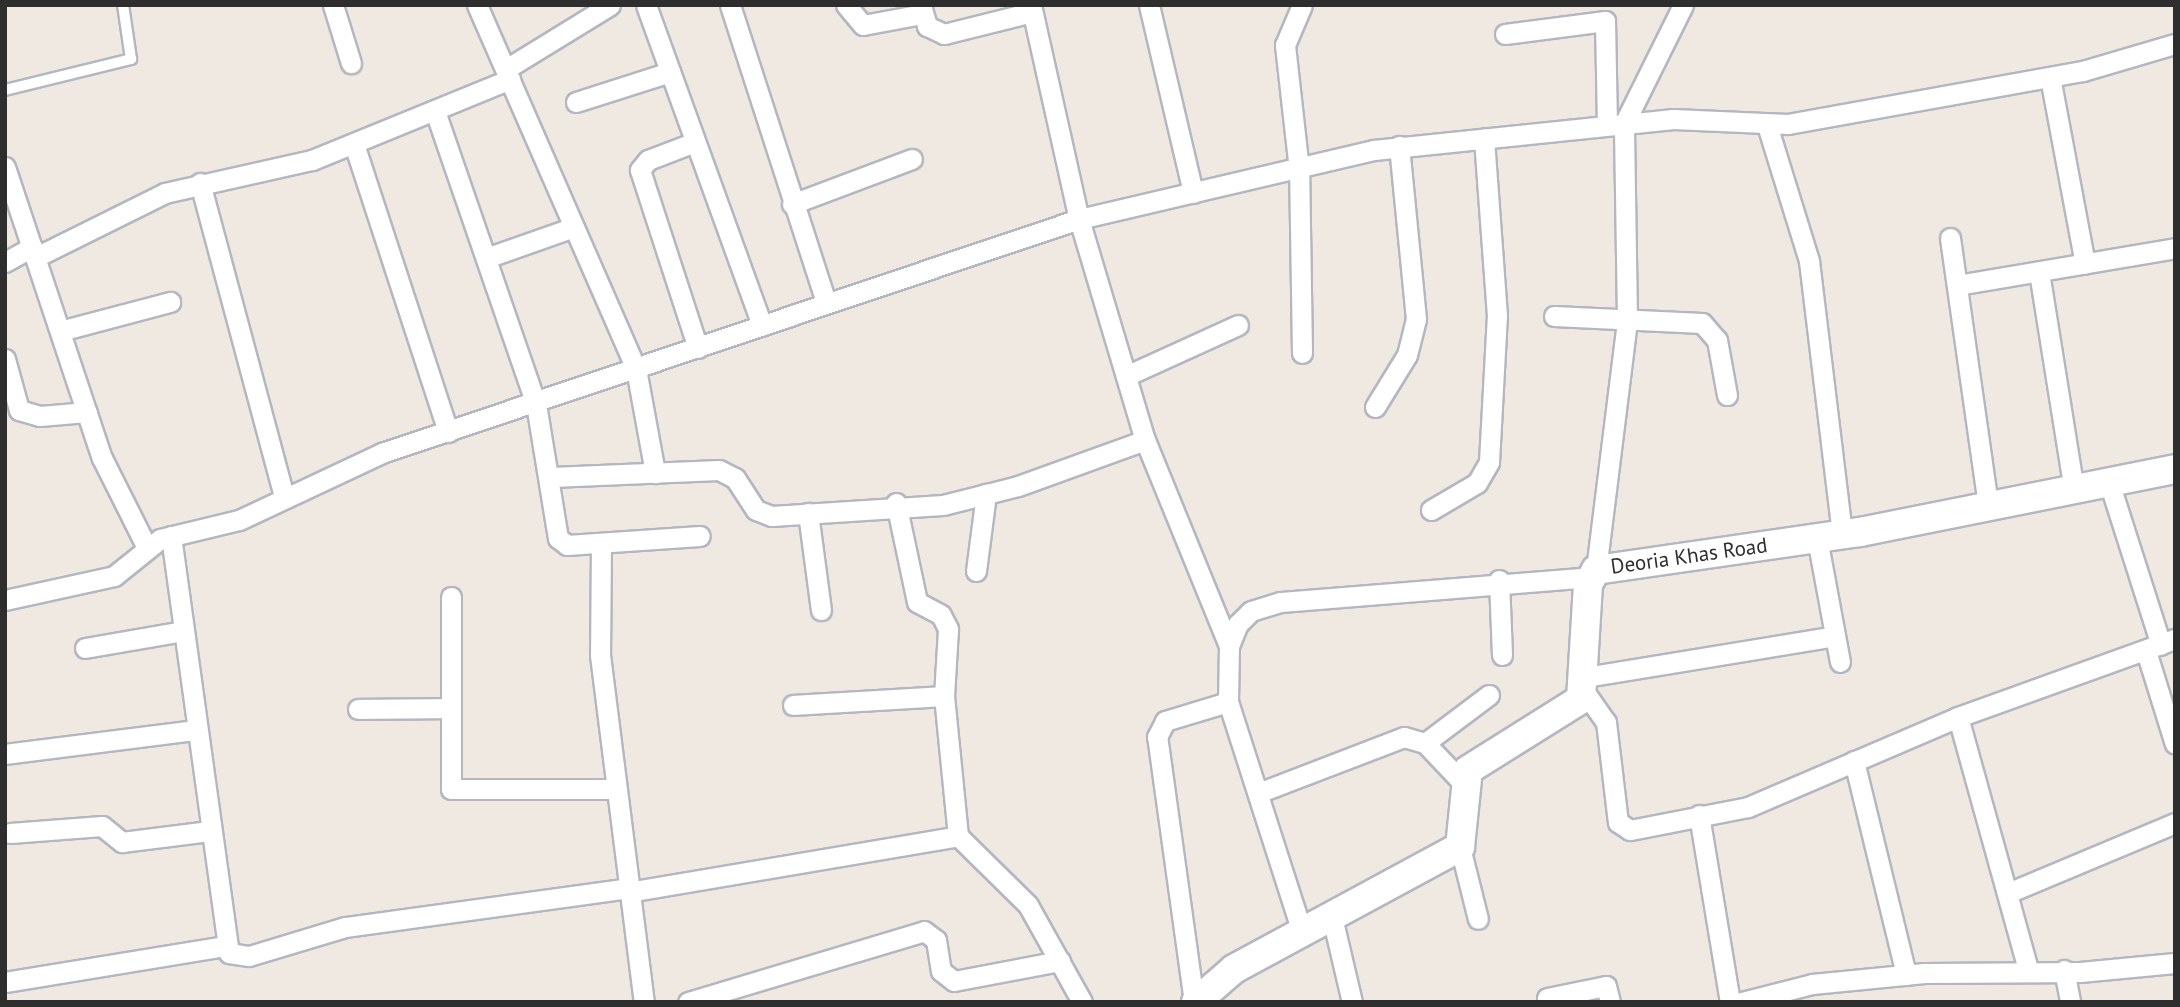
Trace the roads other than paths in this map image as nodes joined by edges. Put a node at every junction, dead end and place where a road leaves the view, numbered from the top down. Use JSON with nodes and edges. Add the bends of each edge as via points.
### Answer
{"nodes":[{"id":1,"x":123,"y":5,"type":"edge"},
{"id":2,"x":333,"y":5,"type":"edge"},
{"id":3,"x":477,"y":5,"type":"edge"},
{"id":4,"x":610,"y":5,"type":"edge"},
{"id":5,"x":646,"y":5,"type":"edge"},
{"id":6,"x":730,"y":5,"type":"edge"},
{"id":7,"x":846,"y":5,"type":"edge"},
{"id":8,"x":1149,"y":5,"type":"edge"},
{"id":9,"x":1302,"y":5,"type":"edge"},
{"id":10,"x":1682,"y":5,"type":"edge"},
{"id":11,"x":1032,"y":9,"type":"edge"},
{"id":12,"x":921,"y":10,"type":"edge"},
{"id":13,"x":1505,"y":34,"type":"dead end"},
{"id":14,"x":2175,"y":44,"type":"edge"},
{"id":15,"x":351,"y":63,"type":"dead end"},
{"id":16,"x":670,"y":72,"type":"junction"},
{"id":17,"x":508,"y":74,"type":"junction"},
{"id":18,"x":2050,"y":77,"type":"junction"},
{"id":19,"x":5,"y":90,"type":"edge"},
{"id":20,"x":576,"y":102,"type":"dead end"},
{"id":21,"x":435,"y":111,"type":"junction"},
{"id":22,"x":1615,"y":125,"type":"junction"},
{"id":23,"x":1767,"y":125,"type":"junction"},
{"id":24,"x":1484,"y":138,"type":"junction"},
{"id":25,"x":695,"y":142,"type":"junction"},
{"id":26,"x":354,"y":144,"type":"junction"},
{"id":27,"x":1399,"y":146,"type":"junction"},
{"id":28,"x":912,"y":159,"type":"dead end"},
{"id":29,"x":5,"y":167,"type":"edge"},
{"id":30,"x":1299,"y":170,"type":"junction"},
{"id":31,"x":200,"y":183,"type":"junction"},
{"id":32,"x":1193,"y":192,"type":"junction"},
{"id":33,"x":792,"y":204,"type":"junction"},
{"id":34,"x":1079,"y":219,"type":"junction"},
{"id":35,"x":574,"y":226,"type":"junction"},
{"id":36,"x":1950,"y":238,"type":"dead end"},
{"id":37,"x":2175,"y":248,"type":"edge"},
{"id":38,"x":34,"y":252,"type":"junction"},
{"id":39,"x":486,"y":258,"type":"junction"},
{"id":40,"x":5,"y":262,"type":"edge"},
{"id":41,"x":2085,"y":264,"type":"junction"},
{"id":42,"x":2039,"y":272,"type":"junction"},
{"id":43,"x":1957,"y":285,"type":"junction"},
{"id":44,"x":170,"y":302,"type":"dead end"},
{"id":45,"x":826,"y":303,"type":"junction"},
{"id":46,"x":1554,"y":316,"type":"dead end"},
{"id":47,"x":1627,"y":320,"type":"junction"},
{"id":48,"x":1238,"y":325,"type":"dead end"},
{"id":49,"x":762,"y":326,"type":"junction"},
{"id":50,"x":60,"y":331,"type":"junction"},
{"id":51,"x":698,"y":348,"type":"junction"},
{"id":52,"x":1302,"y":353,"type":"dead end"},
{"id":53,"x":5,"y":359,"type":"edge"},
{"id":54,"x":636,"y":369,"type":"junction"},
{"id":55,"x":1126,"y":376,"type":"junction"},
{"id":56,"x":1727,"y":395,"type":"dead end"},
{"id":57,"x":536,"y":404,"type":"junction"},
{"id":58,"x":1374,"y":407,"type":"dead end"},
{"id":59,"x":87,"y":412,"type":"junction"},
{"id":60,"x":12,"y":414,"type":"edge"},
{"id":61,"x":448,"y":432,"type":"junction"},
{"id":62,"x":1145,"y":439,"type":"junction"},
{"id":63,"x":2175,"y":469,"type":"edge"},
{"id":64,"x":655,"y":473,"type":"junction"},
{"id":65,"x":551,"y":477,"type":"junction"},
{"id":66,"x":2108,"y":479,"type":"junction"},
{"id":67,"x":2073,"y":485,"type":"junction"},
{"id":68,"x":985,"y":494,"type":"junction"},
{"id":69,"x":284,"y":497,"type":"junction"},
{"id":70,"x":896,"y":503,"type":"junction"},
{"id":71,"x":1988,"y":504,"type":"junction"},
{"id":72,"x":1431,"y":510,"type":"dead end"},
{"id":73,"x":808,"y":513,"type":"junction"},
{"id":74,"x":171,"y":536,"type":"junction"},
{"id":75,"x":700,"y":536,"type":"dead end"},
{"id":76,"x":1829,"y":536,"type":"junction"},
{"id":77,"x":601,"y":544,"type":"junction"},
{"id":78,"x":147,"y":548,"type":"junction"},
{"id":79,"x":976,"y":571,"type":"dead end"},
{"id":80,"x":1593,"y":573,"type":"junction"},
{"id":81,"x":1499,"y":580,"type":"junction"},
{"id":82,"x":451,"y":597,"type":"dead end"},
{"id":83,"x":5,"y":600,"type":"edge"},
{"id":84,"x":821,"y":610,"type":"dead end"},
{"id":85,"x":184,"y":631,"type":"junction"},
{"id":86,"x":1835,"y":636,"type":"junction"},
{"id":87,"x":2160,"y":645,"type":"edge"},
{"id":88,"x":1229,"y":646,"type":"junction"},
{"id":89,"x":85,"y":648,"type":"dead end"},
{"id":90,"x":1502,"y":656,"type":"dead end"},
{"id":91,"x":1840,"y":662,"type":"dead end"},
{"id":92,"x":1584,"y":684,"type":"junction"},
{"id":93,"x":1489,"y":695,"type":"dead end"},
{"id":94,"x":944,"y":696,"type":"junction"},
{"id":95,"x":1228,"y":702,"type":"junction"},
{"id":96,"x":793,"y":705,"type":"dead end"},
{"id":97,"x":450,"y":708,"type":"junction"},
{"id":98,"x":358,"y":709,"type":"dead end"},
{"id":99,"x":1958,"y":717,"type":"junction"},
{"id":100,"x":196,"y":730,"type":"junction"},
{"id":101,"x":1425,"y":743,"type":"junction"},
{"id":102,"x":2175,"y":744,"type":"edge"},
{"id":103,"x":5,"y":754,"type":"edge"},
{"id":104,"x":1854,"y":761,"type":"junction"},
{"id":105,"x":1463,"y":783,"type":"junction"},
{"id":106,"x":613,"y":789,"type":"junction"},
{"id":107,"x":1258,"y":793,"type":"junction"},
{"id":108,"x":1699,"y":816,"type":"junction"},
{"id":109,"x":2175,"y":823,"type":"edge"},
{"id":110,"x":209,"y":831,"type":"junction"},
{"id":111,"x":10,"y":833,"type":"dead end"},
{"id":112,"x":958,"y":836,"type":"junction"},
{"id":113,"x":1460,"y":847,"type":"junction"},
{"id":114,"x":628,"y":890,"type":"junction"},
{"id":115,"x":2010,"y":892,"type":"junction"},
{"id":116,"x":1332,"y":917,"type":"junction"},
{"id":117,"x":1478,"y":919,"type":"dead end"},
{"id":118,"x":1302,"y":932,"type":"junction"},
{"id":119,"x":224,"y":946,"type":"junction"},
{"id":120,"x":1060,"y":961,"type":"junction"},
{"id":121,"x":2175,"y":963,"type":"edge"},
{"id":122,"x":2028,"y":969,"type":"junction"},
{"id":123,"x":2064,"y":970,"type":"junction"},
{"id":124,"x":1906,"y":975,"type":"junction"},
{"id":125,"x":5,"y":982,"type":"edge"},
{"id":126,"x":1547,"y":998,"type":"dead end"},
{"id":127,"x":644,"y":1002,"type":"edge"},
{"id":128,"x":688,"y":1002,"type":"edge"},
{"id":129,"x":1082,"y":1002,"type":"edge"},
{"id":130,"x":1195,"y":1002,"type":"edge"},
{"id":131,"x":1352,"y":1002,"type":"edge"},
{"id":132,"x":1610,"y":1002,"type":"edge"},
{"id":133,"x":1730,"y":1002,"type":"edge"},
{"id":134,"x":1742,"y":1002,"type":"edge"},
{"id":135,"x":2070,"y":1002,"type":"edge"}],
"edges":[{"from":1,"to":19,"type":"lane","via":[[131,59]]},
{"from":2,"to":15,"type":"street"},
{"from":3,"to":17,"type":"street"},
{"from":4,"to":17,"type":"street"},
{"from":5,"to":16,"type":"street"},
{"from":6,"to":33,"type":"street"},
{"from":7,"to":12,"type":"street","via":[[863,25]]},
{"from":8,"to":32,"type":"street"},
{"from":9,"to":30,"type":"street","via":[[1284,45]]},
{"from":10,"to":22,"type":"street"},
{"from":11,"to":12,"type":"street","via":[[944,34],[927,26]]},
{"from":11,"to":34,"type":"street"},
{"from":13,"to":22,"type":"street","via":[[1605,21]]},
{"from":14,"to":18,"type":"street"},
{"from":16,"to":20,"type":"street"},
{"from":16,"to":25,"type":"street"},
{"from":17,"to":21,"type":"street"},
{"from":17,"to":35,"type":"street"},
{"from":18,"to":23,"type":"street"},
{"from":18,"to":41,"type":"street"},
{"from":21,"to":26,"type":"street"},
{"from":21,"to":39,"type":"street"},
{"from":22,"to":23,"type":"street","via":[[1673,119]]},
{"from":22,"to":24,"type":"street"},
{"from":22,"to":47,"type":"street"},
{"from":23,"to":76,"type":"street","via":[[1809,261]]},
{"from":24,"to":27,"type":"street"},
{"from":24,"to":72,"type":"street","via":[[1497,316],[1489,462],[1477,483]]},
{"from":25,"to":49,"type":"street"},
{"from":25,"to":51,"type":"street","via":[[648,160],[640,170]]},
{"from":26,"to":31,"type":"street","via":[[312,160]]},
{"from":26,"to":61,"type":"street"},
{"from":27,"to":30,"type":"street"},
{"from":27,"to":58,"type":"street","via":[[1416,319],[1407,355]]},
{"from":28,"to":33,"type":"street"},
{"from":29,"to":38,"type":"street"},
{"from":30,"to":32,"type":"street"},
{"from":30,"to":52,"type":"street"},
{"from":31,"to":38,"type":"street","via":[[166,193]]},
{"from":31,"to":69,"type":"street"},
{"from":32,"to":34,"type":"street"},
{"from":33,"to":45,"type":"street"},
{"from":34,"to":45,"type":"street"},
{"from":34,"to":55,"type":"street"},
{"from":35,"to":39,"type":"street"},
{"from":35,"to":54,"type":"street"},
{"from":36,"to":43,"type":"street"},
{"from":37,"to":41,"type":"street"},
{"from":38,"to":40,"type":"street"},
{"from":38,"to":50,"type":"street"},
{"from":39,"to":57,"type":"street"},
{"from":41,"to":42,"type":"street"},
{"from":42,"to":43,"type":"street"},
{"from":42,"to":67,"type":"street"},
{"from":43,"to":71,"type":"street"},
{"from":44,"to":50,"type":"street"},
{"from":45,"to":49,"type":"street"},
{"from":46,"to":47,"type":"street"},
{"from":47,"to":56,"type":"street","via":[[1711,328]]},
{"from":47,"to":80,"type":"street"},
{"from":48,"to":55,"type":"street"},
{"from":49,"to":51,"type":"street"},
{"from":50,"to":59,"type":"street"},
{"from":51,"to":54,"type":"street"},
{"from":53,"to":60,"type":"street"},
{"from":54,"to":57,"type":"street"},
{"from":54,"to":64,"type":"street"},
{"from":55,"to":62,"type":"street"},
{"from":57,"to":61,"type":"street"},
{"from":57,"to":65,"type":"street"},
{"from":59,"to":60,"type":"street"},
{"from":59,"to":78,"type":"street","via":[[120,503]]},
{"from":61,"to":69,"type":"street"},
{"from":62,"to":68,"type":"street"},
{"from":62,"to":88,"type":"street"},
{"from":63,"to":66,"type":"street","name":"Deoria Khas Road"},
{"from":64,"to":65,"type":"street"},
{"from":64,"to":73,"type":"street","via":[[719,470],[735,478],[763,515]]},
{"from":65,"to":77,"type":"street","via":[[561,542]]},
{"from":66,"to":67,"type":"street","name":"Deoria Khas Road"},
{"from":66,"to":87,"type":"street"},
{"from":67,"to":71,"type":"street","name":"Deoria Khas Road"},
{"from":68,"to":70,"type":"street","via":[[943,505]]},
{"from":68,"to":79,"type":"street"},
{"from":69,"to":74,"type":"street","via":[[239,520]]},
{"from":70,"to":73,"type":"street"},
{"from":70,"to":94,"type":"street","via":[[918,602],[947,620]]},
{"from":71,"to":76,"type":"street","name":"Deoria Khas Road"},
{"from":73,"to":84,"type":"street"},
{"from":74,"to":78,"type":"street"},
{"from":74,"to":85,"type":"street"},
{"from":75,"to":77,"type":"street"},
{"from":76,"to":80,"type":"street","name":"Deoria Khas Road"},
{"from":76,"to":86,"type":"street"},
{"from":77,"to":106,"type":"street","via":[[600,655]]},
{"from":78,"to":83,"type":"street","via":[[114,576]]},
{"from":80,"to":81,"type":"street"},
{"from":80,"to":92,"type":"street","name":"Deoria Khas Road"},
{"from":81,"to":88,"type":"street","via":[[1281,602],[1251,611]]},
{"from":81,"to":90,"type":"street"},
{"from":82,"to":97,"type":"street"},
{"from":85,"to":89,"type":"street"},
{"from":85,"to":100,"type":"street"},
{"from":86,"to":91,"type":"street"},
{"from":86,"to":92,"type":"street"},
{"from":87,"to":99,"type":"street"},
{"from":87,"to":102,"type":"street"},
{"from":88,"to":95,"type":"street"},
{"from":92,"to":105,"type":"street","via":[[1576,706],[1476,762]]},
{"from":92,"to":108,"type":"street","via":[[1606,722],[1620,827]]},
{"from":93,"to":101,"type":"street"},
{"from":94,"to":96,"type":"street"},
{"from":94,"to":112,"type":"street"},
{"from":95,"to":107,"type":"street"},
{"from":95,"to":130,"type":"street","via":[[1165,721],[1157,737]]},
{"from":97,"to":98,"type":"street"},
{"from":97,"to":106,"type":"street","via":[[451,789]]},
{"from":99,"to":104,"type":"street"},
{"from":99,"to":115,"type":"street"},
{"from":100,"to":103,"type":"street"},
{"from":100,"to":110,"type":"street"},
{"from":101,"to":105,"type":"street"},
{"from":101,"to":107,"type":"street","via":[[1394,738]]},
{"from":104,"to":108,"type":"street","via":[[1748,807]]},
{"from":104,"to":124,"type":"street"},
{"from":105,"to":113,"type":"street"},
{"from":106,"to":114,"type":"street"},
{"from":107,"to":118,"type":"street"},
{"from":108,"to":133,"type":"street"},
{"from":109,"to":115,"type":"street"},
{"from":110,"to":111,"type":"street","via":[[122,842],[102,826]]},
{"from":110,"to":119,"type":"street"},
{"from":112,"to":114,"type":"street"},
{"from":112,"to":120,"type":"street","via":[[1028,905]]},
{"from":113,"to":116,"type":"street"},
{"from":113,"to":117,"type":"street"},
{"from":114,"to":119,"type":"street","via":[[345,927],[249,956],[237,957]]},
{"from":114,"to":127,"type":"street"},
{"from":115,"to":122,"type":"street"},
{"from":116,"to":118,"type":"street"},
{"from":116,"to":131,"type":"street"},
{"from":118,"to":130,"type":"street","via":[[1234,969]]},
{"from":119,"to":125,"type":"street"},
{"from":120,"to":128,"type":"street","via":[[954,981],[941,971],[936,940],[924,931]]},
{"from":120,"to":129,"type":"street"},
{"from":121,"to":123,"type":"street"},
{"from":122,"to":123,"type":"street"},
{"from":122,"to":124,"type":"street"},
{"from":123,"to":135,"type":"street"},
{"from":124,"to":134,"type":"street","via":[[1812,984]]},
{"from":126,"to":132,"type":"street","via":[[1606,986]]}]}
